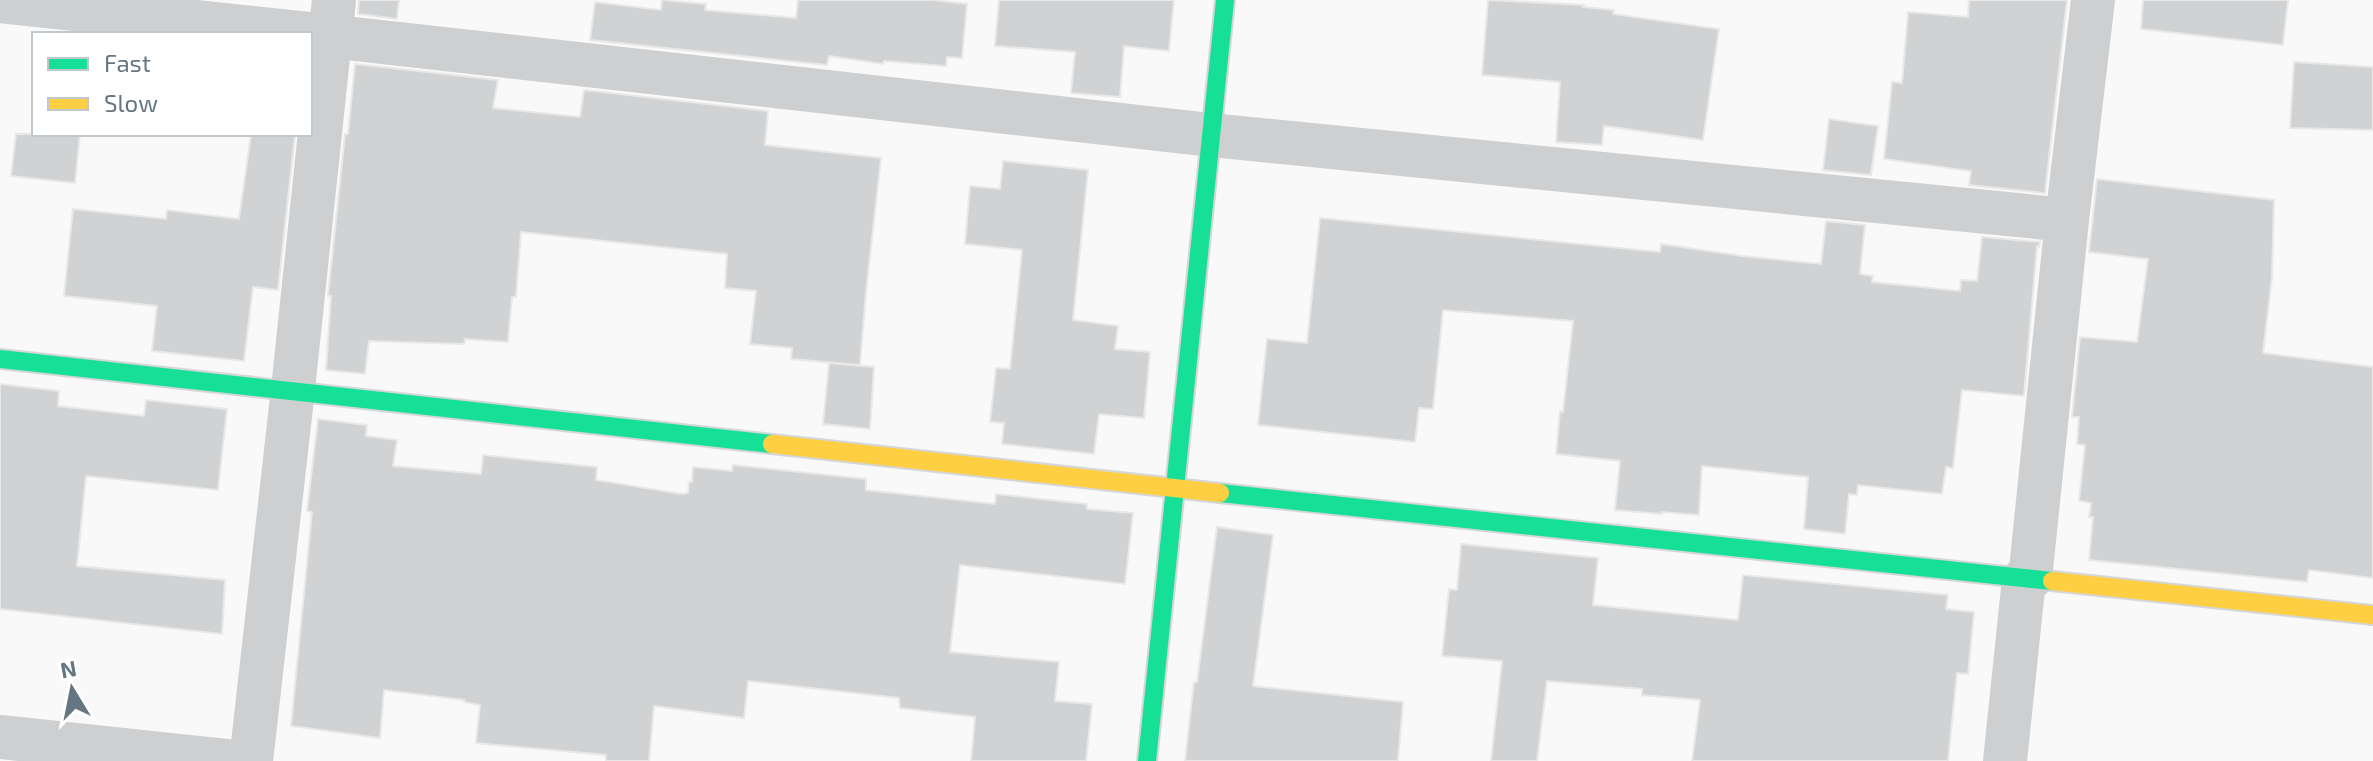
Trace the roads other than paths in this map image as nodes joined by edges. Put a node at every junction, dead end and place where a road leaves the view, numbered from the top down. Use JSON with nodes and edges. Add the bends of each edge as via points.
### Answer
{"nodes":[{"id":1,"x":1225,"y":0,"type":"edge"},
{"id":2,"x":2093,"y":0,"type":"edge"},
{"id":3,"x":0,"y":1,"type":"edge"},
{"id":4,"x":321,"y":26,"type":"edge"},
{"id":5,"x":1211,"y":135,"type":"junction"},
{"id":6,"x":2067,"y":220,"type":"junction"},
{"id":7,"x":0,"y":359,"type":"edge"},
{"id":8,"x":293,"y":389,"type":"junction"},
{"id":9,"x":1175,"y":488,"type":"junction"},
{"id":10,"x":2027,"y":579,"type":"junction"},
{"id":11,"x":2373,"y":615,"type":"edge"},
{"id":12,"x":0,"y":737,"type":"edge"},
{"id":13,"x":226,"y":761,"type":"edge"},
{"id":14,"x":251,"y":761,"type":"edge"},
{"id":15,"x":1147,"y":761,"type":"edge"},
{"id":16,"x":2005,"y":761,"type":"edge"}],
"edges":[{"from":1,"to":5,"type":"street"},
{"from":2,"to":6,"type":"street"},
{"from":3,"to":4,"type":"street"},
{"from":4,"to":5,"type":"street"},
{"from":4,"to":8,"type":"street"},
{"from":5,"to":6,"type":"street"},
{"from":5,"to":9,"type":"street"},
{"from":6,"to":10,"type":"street"},
{"from":7,"to":8,"type":"street"},
{"from":8,"to":9,"type":"street"},
{"from":8,"to":14,"type":"street"},
{"from":9,"to":10,"type":"street"},
{"from":9,"to":15,"type":"street"},
{"from":10,"to":11,"type":"street"},
{"from":10,"to":16,"type":"street"},
{"from":12,"to":13,"type":"street"}]}
